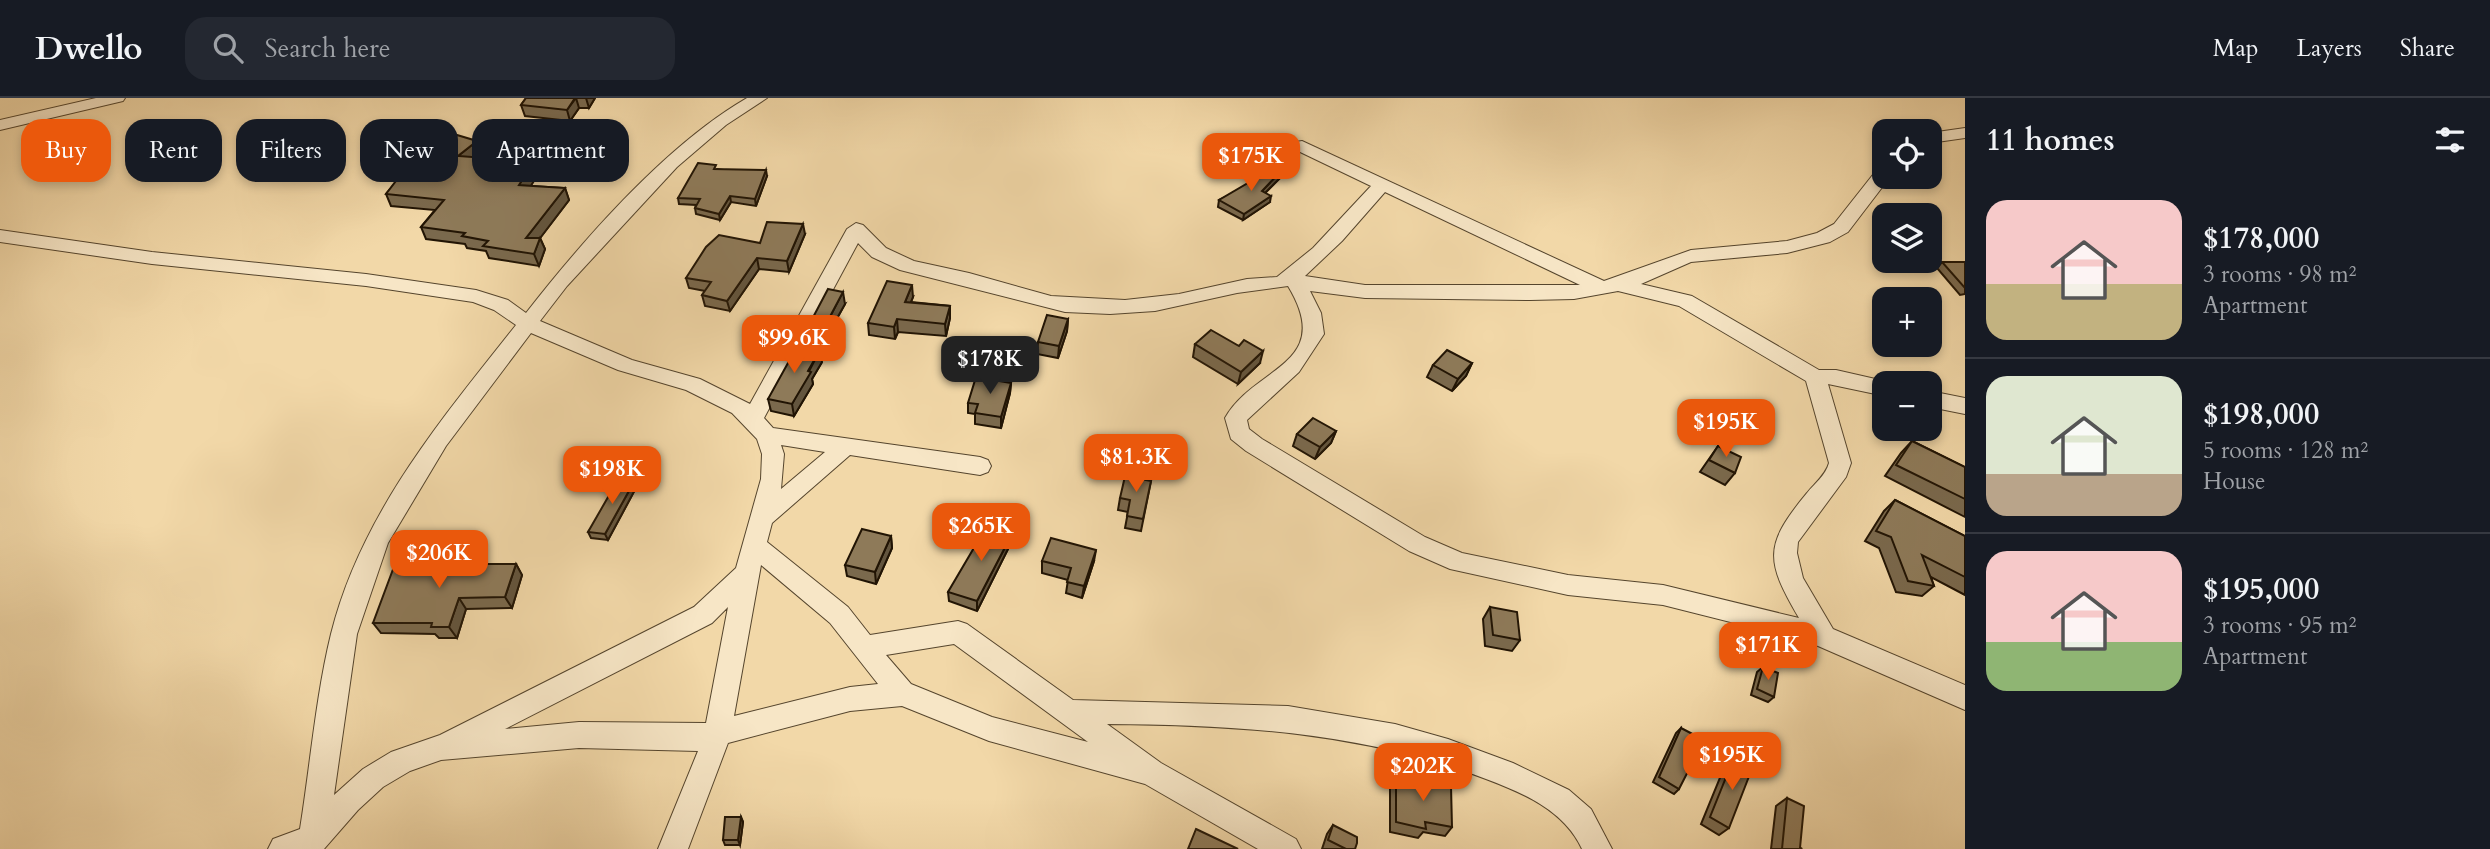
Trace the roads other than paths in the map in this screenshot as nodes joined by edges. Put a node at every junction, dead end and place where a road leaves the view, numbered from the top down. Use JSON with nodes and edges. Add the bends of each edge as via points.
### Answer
{"nodes":[{"id":1,"x":117,"y":98,"type":"edge"},
{"id":2,"x":759,"y":98,"type":"edge"},
{"id":3,"x":0,"y":125,"type":"edge"},
{"id":4,"x":1965,"y":133,"type":"edge"},
{"id":5,"x":1942,"y":136,"type":"edge"},
{"id":6,"x":1302,"y":146,"type":"dead end"},
{"id":7,"x":1382,"y":184,"type":"junction"},
{"id":8,"x":1872,"y":188,"type":"edge"},
{"id":9,"x":0,"y":236,"type":"edge"},
{"id":10,"x":1292,"y":278,"type":"junction"},
{"id":11,"x":1610,"y":287,"type":"junction"},
{"id":12,"x":528,"y":324,"type":"junction"},
{"id":13,"x":1815,"y":377,"type":"junction"},
{"id":14,"x":1872,"y":385,"type":"edge"},
{"id":15,"x":1942,"y":401,"type":"edge"},
{"id":16,"x":1965,"y":406,"type":"edge"},
{"id":17,"x":760,"y":427,"type":"junction"},
{"id":18,"x":845,"y":447,"type":"junction"},
{"id":19,"x":980,"y":466,"type":"dead end"},
{"id":20,"x":760,"y":520,"type":"junction"},
{"id":21,"x":756,"y":546,"type":"junction"},
{"id":22,"x":747,"y":573,"type":"junction"},
{"id":23,"x":1824,"y":637,"type":"junction"},
{"id":24,"x":865,"y":647,"type":"junction"},
{"id":25,"x":902,"y":695,"type":"junction"},
{"id":26,"x":1965,"y":698,"type":"edge"},
{"id":27,"x":1066,"y":712,"type":"junction"},
{"id":28,"x":717,"y":736,"type":"junction"},
{"id":29,"x":441,"y":747,"type":"junction"},
{"id":30,"x":1151,"y":772,"type":"junction"},
{"id":31,"x":312,"y":845,"type":"edge"},
{"id":32,"x":283,"y":849,"type":"edge"},
{"id":33,"x":673,"y":849,"type":"edge"},
{"id":34,"x":1286,"y":849,"type":"edge"},
{"id":35,"x":1597,"y":849,"type":"edge"}],
"edges":[{"from":1,"to":3,"type":"street"},
{"from":2,"to":12,"type":"street","via":[[720,121],[671,163],[560,282]]},
{"from":4,"to":5,"type":"street"},
{"from":6,"to":7,"type":"street"},
{"from":7,"to":10,"type":"street"},
{"from":7,"to":11,"type":"street"},
{"from":8,"to":11,"type":"street","via":[[1841,228],[1807,245],[1691,256]]},
{"from":9,"to":12,"type":"street","via":[[476,296],[502,305]]},
{"from":10,"to":11,"type":"street","via":[[1311,286],[1370,291],[1563,294]]},
{"from":10,"to":17,"type":"street","via":[[1166,303],[1053,304],[898,263],[865,242],[856,229]]},
{"from":10,"to":23,"type":"street","via":[[1309,306],[1314,333],[1304,353],[1236,418],[1239,433],[1254,444],[1417,544],[1459,562],[1568,585],[1662,595]]},
{"from":11,"to":13,"type":"street","via":[[1685,301]]},
{"from":12,"to":17,"type":"street","via":[[625,365],[693,384],[740,407]]},
{"from":12,"to":31,"type":"street","via":[[438,440],[376,543],[344,634]]},
{"from":13,"to":14,"type":"street"},
{"from":13,"to":23,"type":"street","via":[[1840,463],[1786,542],[1786,556],[1796,589]]},
{"from":15,"to":16,"type":"street"},
{"from":17,"to":18,"type":"street"},
{"from":17,"to":20,"type":"street","via":[[773,454],[772,479]]},
{"from":18,"to":19,"type":"street"},
{"from":18,"to":20,"type":"street"},
{"from":20,"to":21,"type":"street"},
{"from":21,"to":22,"type":"street"},
{"from":21,"to":24,"type":"street","via":[[839,615]]},
{"from":22,"to":28,"type":"street"},
{"from":22,"to":29,"type":"street","via":[[704,615]]},
{"from":23,"to":26,"type":"street"},
{"from":24,"to":25,"type":"street"},
{"from":24,"to":27,"type":"street","via":[[958,632]]},
{"from":25,"to":28,"type":"street","via":[[850,699]]},
{"from":25,"to":30,"type":"street","via":[[989,729]]},
{"from":27,"to":30,"type":"street"},
{"from":27,"to":35,"type":"street","via":[[1245,713],[1379,731],[1451,750],[1557,796],[1590,830]]},
{"from":28,"to":29,"type":"street","via":[[579,735]]},
{"from":28,"to":33,"type":"street"},
{"from":29,"to":31,"type":"street","via":[[401,761],[373,778],[348,800]]},
{"from":30,"to":34,"type":"street"},
{"from":31,"to":32,"type":"street"}]}
